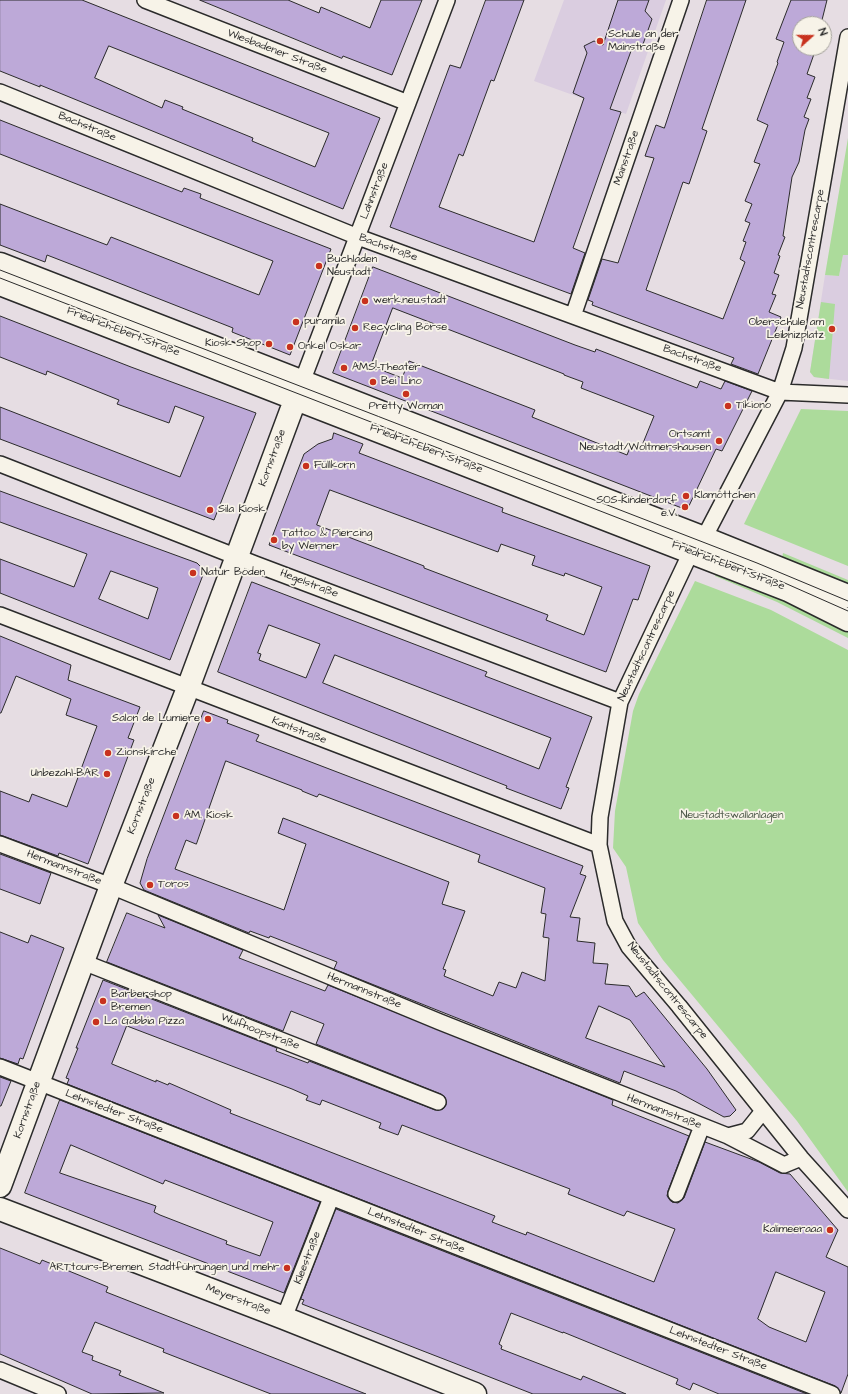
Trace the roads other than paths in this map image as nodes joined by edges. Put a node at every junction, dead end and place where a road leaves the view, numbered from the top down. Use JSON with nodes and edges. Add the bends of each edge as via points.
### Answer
{"nodes":[{"id":1,"x":145,"y":0,"type":"edge"},
{"id":2,"x":447,"y":0,"type":"edge"},
{"id":3,"x":680,"y":0,"type":"edge"},
{"id":4,"x":848,"y":37,"type":"edge"},
{"id":5,"x":0,"y":92,"type":"edge"},
{"id":6,"x":408,"y":103,"type":"junction"},
{"id":7,"x":358,"y":237,"type":"junction"},
{"id":8,"x":0,"y":264,"type":"edge"},
{"id":9,"x":0,"y":284,"type":"edge"},
{"id":10,"x":572,"y":316,"type":"junction"},
{"id":11,"x":298,"y":390,"type":"junction"},
{"id":12,"x":780,"y":392,"type":"junction"},
{"id":13,"x":848,"y":395,"type":"edge"},
{"id":14,"x":0,"y":464,"type":"edge"},
{"id":15,"x":698,"y":545,"type":"junction"},
{"id":16,"x":237,"y":557,"type":"junction"},
{"id":17,"x":848,"y":596,"type":"edge"},
{"id":18,"x":0,"y":615,"type":"edge"},
{"id":19,"x":848,"y":620,"type":"edge"},
{"id":20,"x":188,"y":688,"type":"junction"},
{"id":21,"x":620,"y":702,"type":"junction"},
{"id":22,"x":0,"y":844,"type":"edge"},
{"id":23,"x":600,"y":845,"type":"junction"},
{"id":24,"x":111,"y":886,"type":"junction"},
{"id":25,"x":82,"y":962,"type":"junction"},
{"id":26,"x":0,"y":1067,"type":"edge"},
{"id":27,"x":38,"y":1082,"type":"junction"},
{"id":28,"x":438,"y":1102,"type":"dead end"},
{"id":29,"x":763,"y":1111,"type":"junction"},
{"id":30,"x":702,"y":1126,"type":"junction"},
{"id":31,"x":728,"y":1136,"type":"junction"},
{"id":32,"x":801,"y":1158,"type":"junction"},
{"id":33,"x":0,"y":1186,"type":"edge"},
{"id":34,"x":676,"y":1194,"type":"dead end"},
{"id":35,"x":331,"y":1198,"type":"junction"},
{"id":36,"x":0,"y":1209,"type":"edge"},
{"id":37,"x":848,"y":1210,"type":"edge"},
{"id":38,"x":284,"y":1318,"type":"junction"},
{"id":39,"x":0,"y":1370,"type":"edge"},
{"id":40,"x":58,"y":1394,"type":"edge"},
{"id":41,"x":475,"y":1394,"type":"edge"},
{"id":42,"x":832,"y":1394,"type":"edge"}],
"edges":[{"from":1,"to":6,"type":"street","name":"Wiesbadener Straße"},
{"from":2,"to":6,"type":"street","name":"Lahnstraße"},
{"from":3,"to":10,"type":"street","name":"Mainstraße"},
{"from":4,"to":12,"type":"street","name":"Neustadtscontrescarpe","via":[[794,348]]},
{"from":5,"to":7,"type":"street","name":"Bachstraße"},
{"from":6,"to":7,"type":"street","name":"Lahnstraße"},
{"from":7,"to":10,"type":"street","name":"Bachstraße"},
{"from":7,"to":11,"type":"street","name":"Lahnstraße"},
{"from":8,"to":11,"type":"main road","name":"Friedrich-Ebert-Straße"},
{"from":9,"to":11,"type":"main road","name":"Friedrich-Ebert-Straße"},
{"from":10,"to":12,"type":"street","name":"Bachstraße"},
{"from":11,"to":15,"type":"main road","name":"Friedrich-Ebert-Straße"},
{"from":11,"to":16,"type":"main road","name":"Kornstraße"},
{"from":12,"to":13,"type":"street","name":"Bachstraße"},
{"from":12,"to":15,"type":"street","name":"Neustadtscontrescarpe"},
{"from":14,"to":16,"type":"street","name":"Hegelstraße"},
{"from":15,"to":17,"type":"main road","name":"Friedrich-Ebert-Straße"},
{"from":15,"to":19,"type":"main road","name":"Friedrich-Ebert-Straße"},
{"from":15,"to":21,"type":"street","name":"Neustadtscontrescarpe"},
{"from":16,"to":20,"type":"main road","name":"Kornstraße"},
{"from":16,"to":21,"type":"street","name":"Hegelstraße"},
{"from":18,"to":20,"type":"street","name":"Kantstraße"},
{"from":20,"to":23,"type":"street","name":"Kantstraße"},
{"from":20,"to":24,"type":"main road","name":"Kornstraße"},
{"from":21,"to":23,"type":"street","name":"Neustadtscontrescarpe","via":[[600,817]]},
{"from":22,"to":24,"type":"street","name":"Hermannstraße"},
{"from":23,"to":29,"type":"street","name":"Neustadtscontrescarpe","via":[[615,921],[629,947]]},
{"from":24,"to":25,"type":"main road","name":"Kornstraße"},
{"from":24,"to":30,"type":"street","name":"Hermannstraße","via":[[440,1022]]},
{"from":25,"to":27,"type":"main road","name":"Kornstraße"},
{"from":25,"to":28,"type":"street","name":"Wulfhoopstraße"},
{"from":26,"to":27,"type":"street","name":"Lehnstedter Straße"},
{"from":27,"to":33,"type":"main road","name":"Kornstraße"},
{"from":27,"to":35,"type":"street","name":"Lehnstedter Straße"},
{"from":29,"to":31,"type":"street","via":[[747,1131]]},
{"from":29,"to":32,"type":"street","name":"Neustadtscontrescarpe"},
{"from":30,"to":31,"type":"street","name":"Hermannstraße"},
{"from":30,"to":34,"type":"street"},
{"from":31,"to":32,"type":"street","name":"Hermannstraße","via":[[784,1165]]},
{"from":32,"to":37,"type":"street","name":"Neustadtscontrescarpe"},
{"from":35,"to":38,"type":"street","name":"Kleestraße"},
{"from":35,"to":42,"type":"street","name":"Lehnstedter Straße"},
{"from":36,"to":38,"type":"main road","name":"Meyerstraße"},
{"from":38,"to":41,"type":"main road","name":"Meyerstraße"},
{"from":39,"to":40,"type":"street"}]}
